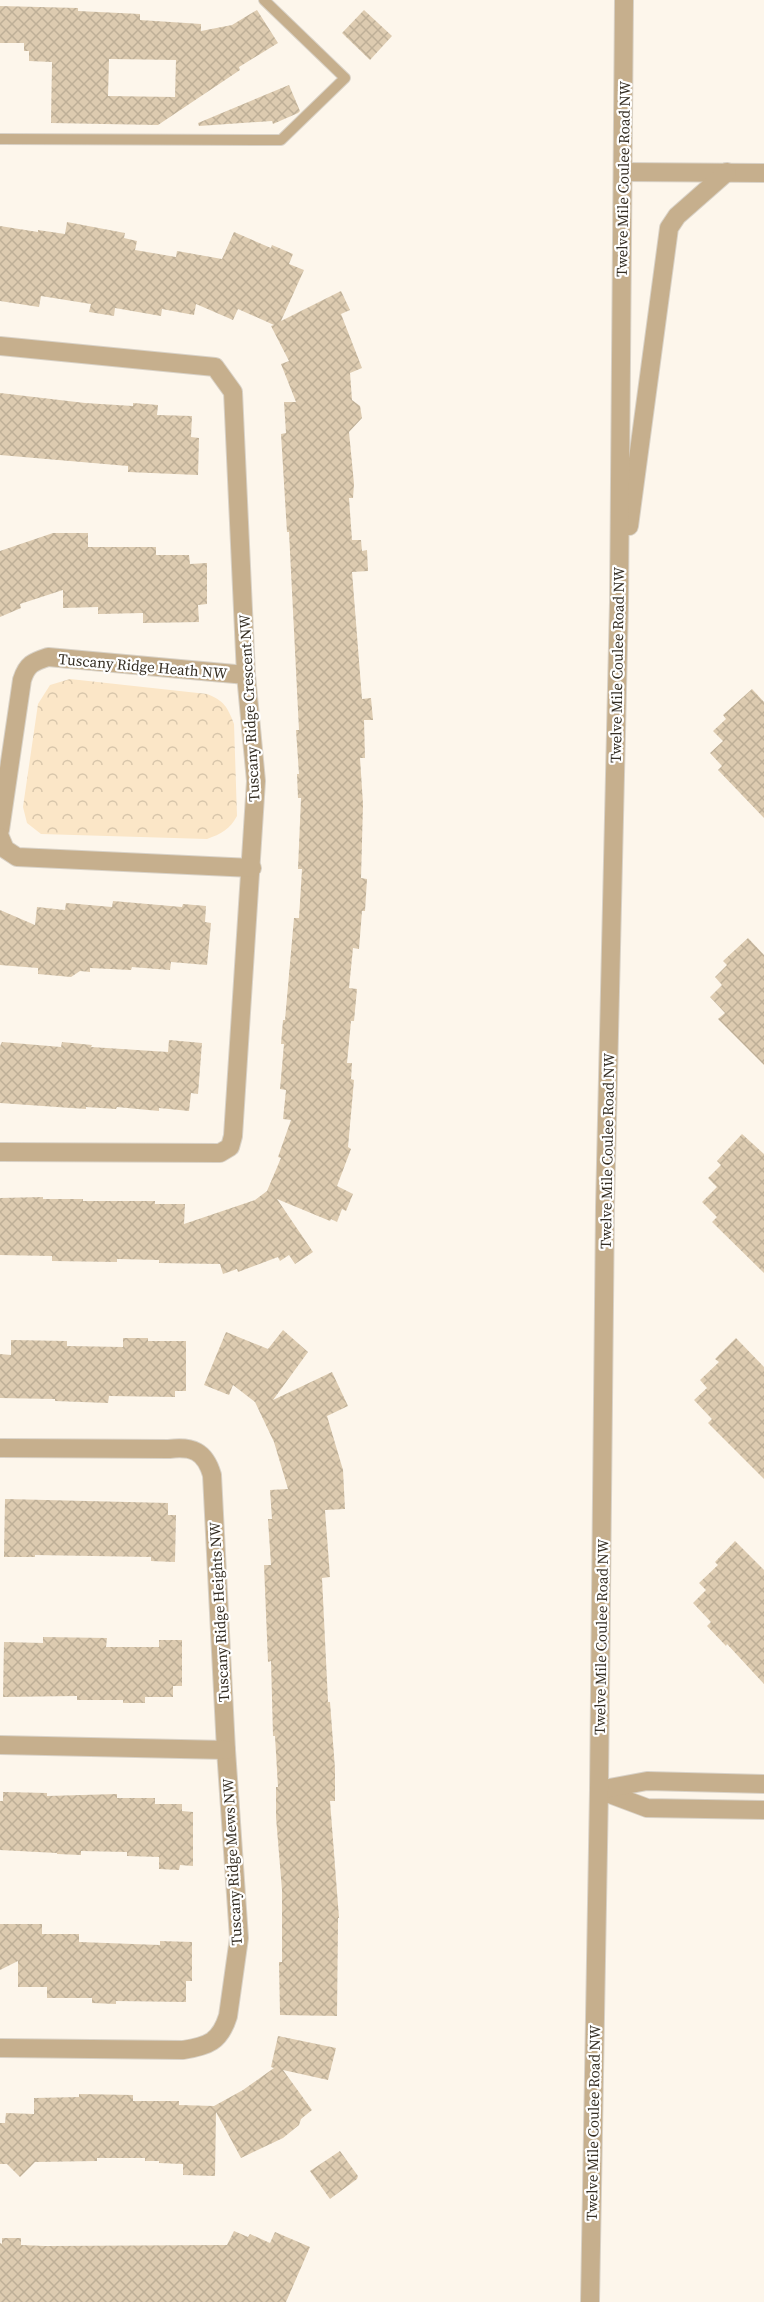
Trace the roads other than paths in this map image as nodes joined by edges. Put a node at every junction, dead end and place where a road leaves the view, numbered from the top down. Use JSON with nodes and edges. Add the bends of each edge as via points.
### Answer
{"nodes":[{"id":1,"x":264,"y":0,"type":"edge"},
{"id":2,"x":624,"y":0,"type":"edge"},
{"id":3,"x":0,"y":139,"type":"edge"},
{"id":4,"x":623,"y":172,"type":"junction"},
{"id":5,"x":727,"y":172,"type":"junction"},
{"id":6,"x":764,"y":173,"type":"edge"},
{"id":7,"x":0,"y":346,"type":"edge"},
{"id":8,"x":619,"y":603,"type":"junction"},
{"id":9,"x":246,"y":675,"type":"junction"},
{"id":10,"x":0,"y":830,"type":"edge"},
{"id":11,"x":0,"y":837,"type":"edge"},
{"id":12,"x":252,"y":868,"type":"junction"},
{"id":13,"x":0,"y":1152,"type":"edge"},
{"id":14,"x":0,"y":1448,"type":"edge"},
{"id":15,"x":0,"y":1745,"type":"edge"},
{"id":16,"x":226,"y":1750,"type":"junction"},
{"id":17,"x":764,"y":1784,"type":"edge"},
{"id":18,"x":599,"y":1790,"type":"junction"},
{"id":19,"x":764,"y":1810,"type":"edge"},
{"id":20,"x":0,"y":2048,"type":"edge"},
{"id":21,"x":590,"y":2302,"type":"edge"}],
"edges":[{"from":1,"to":3,"type":"lane","via":[[345,78],[281,140]]},
{"from":2,"to":4,"type":"street","name":"Twelve Mile Coulee Road NW"},
{"from":4,"to":5,"type":"street"},
{"from":4,"to":8,"type":"street","name":"Twelve Mile Coulee Road NW"},
{"from":5,"to":6,"type":"street"},
{"from":5,"to":8,"type":"street","via":[[677,216],[669,228]]},
{"from":7,"to":9,"type":"street","name":"Tuscany Ridge Crescent NW","via":[[215,367],[233,392]]},
{"from":8,"to":18,"type":"street","name":"Twelve Mile Coulee Road NW","via":[[605,1207]]},
{"from":9,"to":10,"type":"street","name":"Tuscany Ridge Heath NW","via":[[48,657],[34,662],[25,670],[22,680]]},
{"from":9,"to":12,"type":"street","name":"Tuscany Ridge Crescent NW","via":[[256,781]]},
{"from":11,"to":12,"type":"street","via":[[5,849],[17,857]]},
{"from":12,"to":13,"type":"street","name":"Tuscany Ridge Crescent NW","via":[[230,1147],[220,1153]]},
{"from":14,"to":16,"type":"street","name":"Tuscany Ridge Heights NW","via":[[184,1447],[195,1451],[209,1465]]},
{"from":15,"to":16,"type":"street"},
{"from":16,"to":20,"type":"street","name":"Tuscany Ridge Mews NW","via":[[239,1938],[225,2027],[215,2040],[183,2050]]},
{"from":17,"to":18,"type":"street","via":[[646,1781]]},
{"from":18,"to":19,"type":"street","via":[[647,1808]]},
{"from":18,"to":21,"type":"street","name":"Twelve Mile Coulee Road NW"}]}
